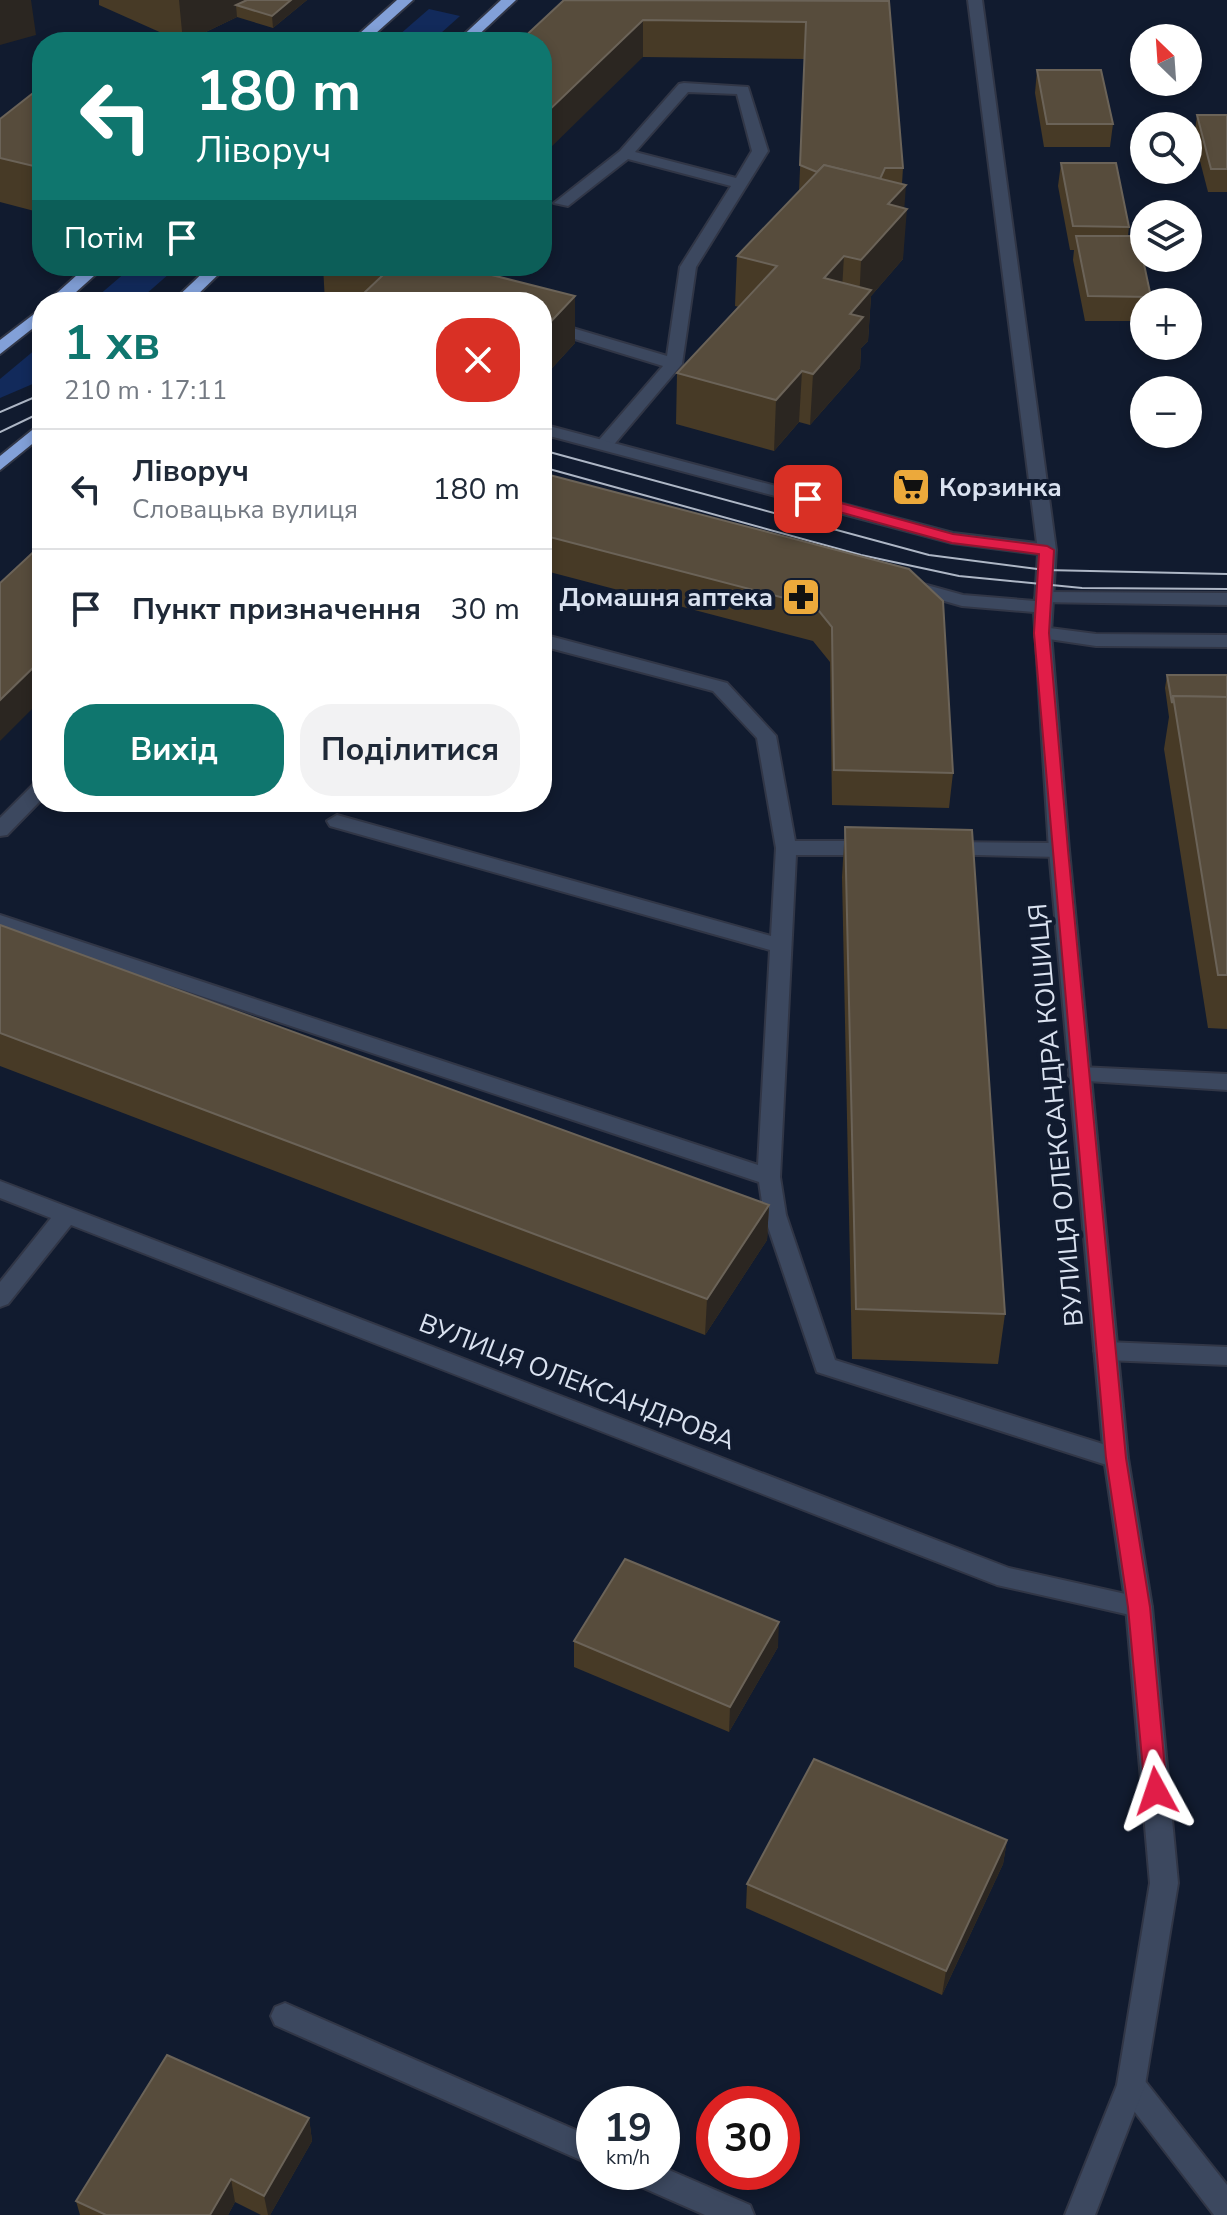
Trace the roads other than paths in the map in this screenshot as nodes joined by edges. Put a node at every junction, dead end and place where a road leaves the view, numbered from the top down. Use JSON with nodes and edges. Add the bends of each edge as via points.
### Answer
{"nodes":[{"id":1,"x":406,"y":0,"type":"edge"},
{"id":2,"x":509,"y":0,"type":"edge"},
{"id":3,"x":975,"y":0,"type":"edge"},
{"id":4,"x":369,"y":32,"type":"edge"},
{"id":5,"x":474,"y":32,"type":"edge"},
{"id":6,"x":625,"y":154,"type":"junction"},
{"id":7,"x":741,"y":184,"type":"junction"},
{"id":8,"x":562,"y":203,"type":"dead end"},
{"id":9,"x":85,"y":276,"type":"edge"},
{"id":10,"x":208,"y":276,"type":"edge"},
{"id":11,"x":67,"y":292,"type":"edge"},
{"id":12,"x":191,"y":292,"type":"edge"},
{"id":13,"x":32,"y":322,"type":"edge"},
{"id":14,"x":552,"y":327,"type":"edge"},
{"id":15,"x":0,"y":349,"type":"edge"},
{"id":16,"x":674,"y":364,"type":"junction"},
{"id":17,"x":552,"y":431,"type":"edge"},
{"id":18,"x":32,"y":437,"type":"edge"},
{"id":19,"x":605,"y":444,"type":"junction"},
{"id":20,"x":0,"y":465,"type":"edge"},
{"id":21,"x":1047,"y":550,"type":"junction"},
{"id":22,"x":887,"y":579,"type":"edge"},
{"id":23,"x":1227,"y":599,"type":"edge"},
{"id":24,"x":1044,"y":602,"type":"junction"},
{"id":25,"x":1042,"y":633,"type":"junction"},
{"id":26,"x":1227,"y":641,"type":"edge"},
{"id":27,"x":552,"y":643,"type":"edge"},
{"id":28,"x":32,"y":797,"type":"edge"},
{"id":29,"x":337,"y":821,"type":"dead end"},
{"id":30,"x":0,"y":830,"type":"edge"},
{"id":31,"x":786,"y":848,"type":"junction"},
{"id":32,"x":890,"y":849,"type":"edge"},
{"id":33,"x":920,"y":849,"type":"edge"},
{"id":34,"x":1059,"y":850,"type":"junction"},
{"id":35,"x":0,"y":922,"type":"edge"},
{"id":36,"x":779,"y":945,"type":"junction"},
{"id":37,"x":1080,"y":1075,"type":"junction"},
{"id":38,"x":1227,"y":1082,"type":"edge"},
{"id":39,"x":769,"y":1177,"type":"junction"},
{"id":40,"x":0,"y":1189,"type":"edge"},
{"id":41,"x":66,"y":1215,"type":"junction"},
{"id":42,"x":0,"y":1298,"type":"edge"},
{"id":43,"x":1106,"y":1351,"type":"junction"},
{"id":44,"x":1227,"y":1356,"type":"edge"},
{"id":45,"x":1116,"y":1458,"type":"junction"},
{"id":46,"x":1139,"y":1607,"type":"junction"},
{"id":47,"x":285,"y":2016,"type":"dead end"},
{"id":48,"x":1131,"y":2085,"type":"junction"},
{"id":49,"x":576,"y":2144,"type":"edge"},
{"id":50,"x":680,"y":2189,"type":"edge"},
{"id":51,"x":1227,"y":2208,"type":"edge"},
{"id":52,"x":739,"y":2215,"type":"edge"},
{"id":53,"x":1080,"y":2215,"type":"edge"}],
"edges":[{"from":1,"to":4,"type":"highway"},
{"from":2,"to":5,"type":"highway"},
{"from":3,"to":21,"type":"street","name":"ВУЛИЦЯ ОЛЕКСАНДРА КОШИЦЯ"},
{"from":6,"to":7,"type":"street"},
{"from":6,"to":7,"type":"street","via":[[684,87],[743,90],[760,151]]},
{"from":6,"to":8,"type":"street"},
{"from":7,"to":16,"type":"street","via":[[688,267]]},
{"from":9,"to":11,"type":"highway"},
{"from":10,"to":12,"type":"highway"},
{"from":13,"to":15,"type":"highway"},
{"from":14,"to":16,"type":"street"},
{"from":16,"to":19,"type":"street"},
{"from":17,"to":19,"type":"street"},
{"from":18,"to":20,"type":"highway"},
{"from":19,"to":21,"type":"street","via":[[952,538]]},
{"from":21,"to":24,"type":"street","name":"ВУЛИЦЯ ОЛЕКСАНДРА КОШИЦЯ"},
{"from":22,"to":24,"type":"street","via":[[962,600]]},
{"from":23,"to":24,"type":"street"},
{"from":24,"to":25,"type":"street","name":"ВУЛИЦЯ ОЛЕКСАНДРА КОШИЦЯ"},
{"from":25,"to":26,"type":"street","via":[[1096,640]]},
{"from":25,"to":34,"type":"street","name":"ВУЛИЦЯ ОЛЕКСАНДРА КОШИЦЯ"},
{"from":27,"to":31,"type":"street","via":[[720,687],[766,736]]},
{"from":28,"to":30,"type":"street"},
{"from":29,"to":36,"type":"street"},
{"from":31,"to":32,"type":"street"},
{"from":31,"to":36,"type":"street"},
{"from":33,"to":34,"type":"street"},
{"from":34,"to":37,"type":"street","name":"ВУЛИЦЯ ОЛЕКСАНДРА КОШИЦЯ"},
{"from":35,"to":39,"type":"street"},
{"from":36,"to":39,"type":"street"},
{"from":37,"to":38,"type":"street"},
{"from":37,"to":43,"type":"street","name":"ВУЛИЦЯ ОЛЕКСАНДРА КОШИЦЯ"},
{"from":39,"to":45,"type":"street","via":[[775,1215],[825,1366]]},
{"from":40,"to":41,"type":"street","name":"ВУЛИЦЯ ОЛЕКСАНДРОВА"},
{"from":41,"to":42,"type":"street"},
{"from":41,"to":46,"type":"street","name":"ВУЛИЦЯ ОЛЕКСАНДРОВА","via":[[1006,1578]]},
{"from":43,"to":44,"type":"street"},
{"from":43,"to":45,"type":"street","name":"ВУЛИЦЯ ОЛЕКСАНДРА КОШИЦЯ"},
{"from":45,"to":46,"type":"street","name":"ВУЛИЦЯ ОЛЕКСАНДРА КОШИЦЯ"},
{"from":46,"to":48,"type":"street","name":"ВУЛИЦЯ ОЛЕКСАНДРА КОШИЦЯ","via":[[1164,1883]]},
{"from":47,"to":49,"type":"street"},
{"from":48,"to":51,"type":"street"},
{"from":48,"to":53,"type":"street","name":"ВУЛИЦЯ ОЛЕКСАНДРА КОШИЦЯ"},
{"from":50,"to":52,"type":"street"}]}
